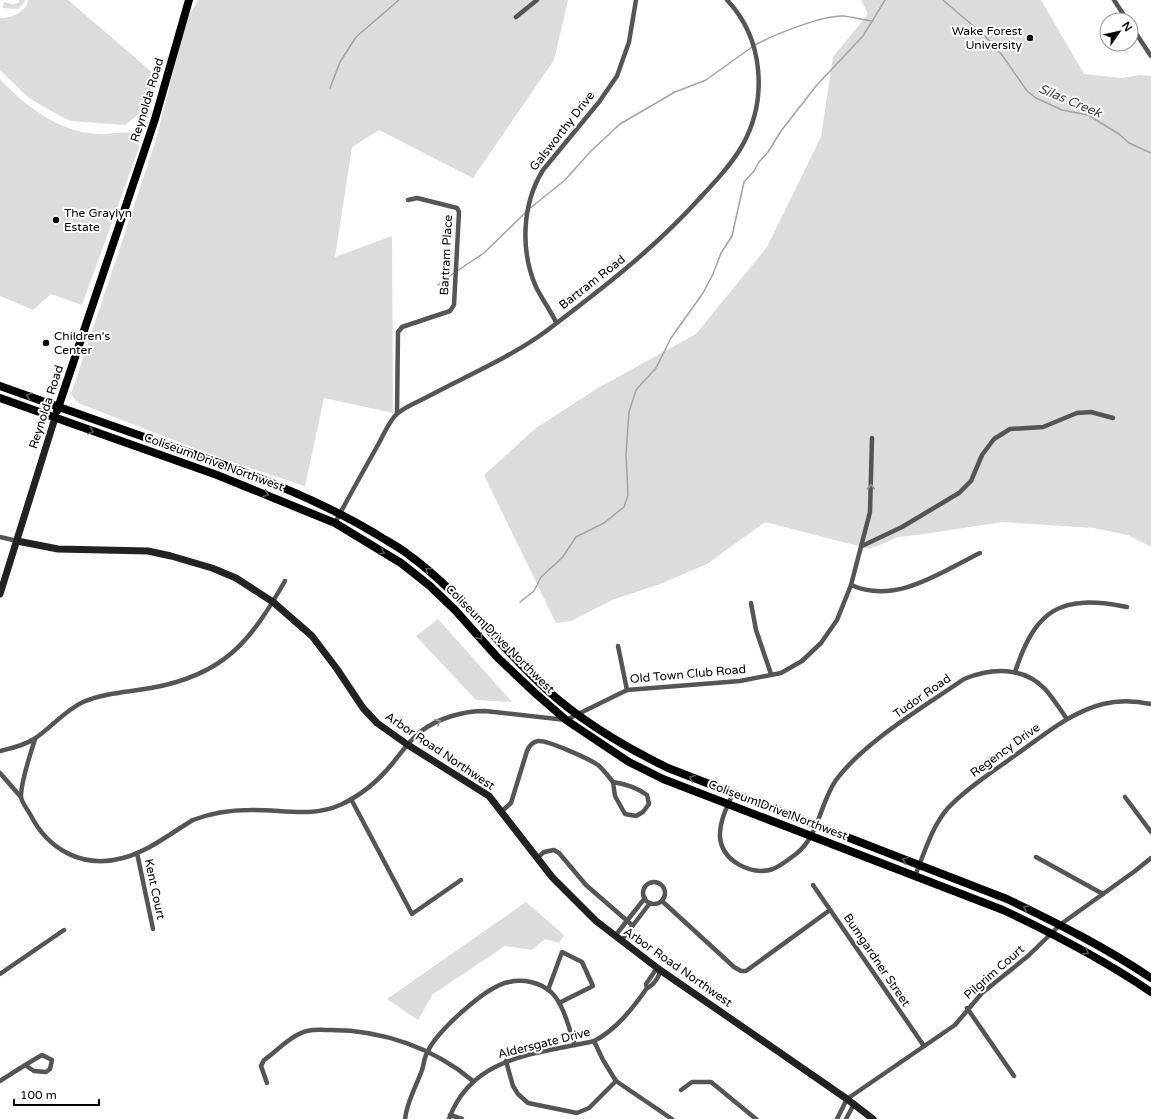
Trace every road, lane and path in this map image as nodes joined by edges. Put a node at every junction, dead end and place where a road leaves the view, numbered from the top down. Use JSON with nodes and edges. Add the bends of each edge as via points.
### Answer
{"nodes":[{"id":1,"x":190,"y":0,"type":"edge"},
{"id":2,"x":536,"y":0,"type":"edge"},
{"id":3,"x":636,"y":0,"type":"edge"},
{"id":4,"x":727,"y":0,"type":"edge"},
{"id":5,"x":1114,"y":0,"type":"edge"},
{"id":6,"x":1122,"y":12,"type":"edge"},
{"id":7,"x":516,"y":17,"type":"dead end"},
{"id":8,"x":1139,"y":38,"type":"edge"},
{"id":9,"x":1151,"y":56,"type":"edge"},
{"id":10,"x":408,"y":200,"type":"dead end"},
{"id":11,"x":556,"y":322,"type":"junction"},
{"id":12,"x":0,"y":386,"type":"edge"},
{"id":13,"x":0,"y":398,"type":"edge"},
{"id":14,"x":58,"y":407,"type":"junction"},
{"id":15,"x":396,"y":414,"type":"junction"},
{"id":16,"x":55,"y":418,"type":"junction"},
{"id":17,"x":1113,"y":418,"type":"dead end"},
{"id":18,"x":872,"y":438,"type":"dead end"},
{"id":19,"x":340,"y":513,"type":"junction"},
{"id":20,"x":335,"y":523,"type":"junction"},
{"id":21,"x":0,"y":537,"type":"edge"},
{"id":22,"x":16,"y":541,"type":"junction"},
{"id":23,"x":862,"y":546,"type":"junction"},
{"id":24,"x":980,"y":553,"type":"dead end"},
{"id":25,"x":285,"y":580,"type":"dead end"},
{"id":26,"x":851,"y":586,"type":"junction"},
{"id":27,"x":0,"y":594,"type":"edge"},
{"id":28,"x":273,"y":602,"type":"junction"},
{"id":29,"x":751,"y":603,"type":"dead end"},
{"id":30,"x":1127,"y":607,"type":"dead end"},
{"id":31,"x":618,"y":646,"type":"dead end"},
{"id":32,"x":1015,"y":672,"type":"junction"},
{"id":33,"x":771,"y":674,"type":"junction"},
{"id":34,"x":627,"y":690,"type":"junction"},
{"id":35,"x":1151,"y":704,"type":"edge"},
{"id":36,"x":577,"y":714,"type":"junction"},
{"id":37,"x":1067,"y":719,"type":"junction"},
{"id":38,"x":566,"y":720,"type":"junction"},
{"id":39,"x":35,"y":739,"type":"junction"},
{"id":40,"x":408,"y":745,"type":"junction"},
{"id":41,"x":0,"y":751,"type":"edge"},
{"id":42,"x":0,"y":773,"type":"edge"},
{"id":43,"x":613,"y":782,"type":"junction"},
{"id":44,"x":733,"y":793,"type":"junction"},
{"id":45,"x":20,"y":796,"type":"junction"},
{"id":46,"x":1125,"y":797,"type":"dead end"},
{"id":47,"x":351,"y":799,"type":"junction"},
{"id":48,"x":729,"y":804,"type":"junction"},
{"id":49,"x":502,"y":811,"type":"junction"},
{"id":50,"x":816,"y":825,"type":"junction"},
{"id":51,"x":1151,"y":832,"type":"edge"},
{"id":52,"x":811,"y":836,"type":"junction"},
{"id":53,"x":137,"y":853,"type":"junction"},
{"id":54,"x":1036,"y":857,"type":"dead end"},
{"id":55,"x":537,"y":858,"type":"junction"},
{"id":56,"x":1151,"y":858,"type":"edge"},
{"id":57,"x":919,"y":866,"type":"junction"},
{"id":58,"x":915,"y":876,"type":"junction"},
{"id":59,"x":461,"y":880,"type":"dead end"},
{"id":60,"x":813,"y":886,"type":"dead end"},
{"id":61,"x":1103,"y":894,"type":"junction"},
{"id":62,"x":644,"y":898,"type":"junction"},
{"id":63,"x":662,"y":901,"type":"junction"},
{"id":64,"x":650,"y":903,"type":"junction"},
{"id":65,"x":830,"y":910,"type":"junction"},
{"id":66,"x":627,"y":920,"type":"junction"},
{"id":67,"x":1061,"y":924,"type":"junction"},
{"id":68,"x":632,"y":926,"type":"junction"},
{"id":69,"x":153,"y":929,"type":"dead end"},
{"id":70,"x":64,"y":930,"type":"dead end"},
{"id":71,"x":1052,"y":933,"type":"junction"},
{"id":72,"x":614,"y":936,"type":"junction"},
{"id":73,"x":621,"y":941,"type":"junction"},
{"id":74,"x":660,"y":970,"type":"junction"},
{"id":75,"x":0,"y":974,"type":"edge"},
{"id":76,"x":1151,"y":978,"type":"edge"},
{"id":77,"x":548,"y":990,"type":"junction"},
{"id":78,"x":1151,"y":992,"type":"edge"},
{"id":79,"x":559,"y":1003,"type":"junction"},
{"id":80,"x":968,"y":1008,"type":"junction"},
{"id":81,"x":594,"y":1041,"type":"junction"},
{"id":82,"x":575,"y":1046,"type":"junction"},
{"id":83,"x":924,"y":1046,"type":"junction"},
{"id":84,"x":427,"y":1052,"type":"junction"},
{"id":85,"x":506,"y":1061,"type":"junction"},
{"id":86,"x":25,"y":1066,"type":"junction"},
{"id":87,"x":1014,"y":1076,"type":"dead end"},
{"id":88,"x":473,"y":1081,"type":"junction"},
{"id":89,"x":616,"y":1081,"type":"junction"},
{"id":90,"x":0,"y":1082,"type":"edge"},
{"id":91,"x":267,"y":1083,"type":"dead end"},
{"id":92,"x":681,"y":1090,"type":"dead end"},
{"id":93,"x":847,"y":1099,"type":"junction"},
{"id":94,"x":854,"y":1104,"type":"junction"},
{"id":95,"x":450,"y":1117,"type":"edge"},
{"id":96,"x":665,"y":1117,"type":"edge"},
{"id":97,"x":838,"y":1117,"type":"edge"},
{"id":98,"x":405,"y":1119,"type":"edge"},
{"id":99,"x":462,"y":1119,"type":"edge"},
{"id":100,"x":672,"y":1119,"type":"edge"},
{"id":101,"x":756,"y":1119,"type":"edge"},
{"id":102,"x":846,"y":1119,"type":"edge"},
{"id":103,"x":873,"y":1119,"type":"edge"}],
"edges":[{"from":1,"to":14,"type":"main road","name":"Reynolda Road","via":[[154,119]]},
{"from":2,"to":7,"type":"street"},
{"from":3,"to":11,"type":"street","name":"Galsworthy Drive","via":[[629,42],[617,76],[543,170],[530,198],[525,237],[528,258],[536,286]]},
{"from":4,"to":11,"type":"street","name":"Bartram Road","via":[[749,35],[758,59],[758,104],[742,145],[711,186],[662,237],[619,275]]},
{"from":5,"to":6,"type":"street"},
{"from":8,"to":9,"type":"street"},
{"from":10,"to":15,"type":"street","name":"Bartram Place","via":[[417,198],[457,208],[459,212],[454,305],[450,311],[402,327],[398,332]]},
{"from":11,"to":15,"type":"street","name":"Bartram Road","via":[[516,349]]},
{"from":14,"to":12,"type":"main road","name":"Coliseum Drive Northwest","one_way":true},
{"from":13,"to":16,"type":"main road","name":"Coliseum Drive Northwest"},
{"from":14,"to":16,"type":"main road","name":"Reynolda Road"},
{"from":14,"to":19,"type":"main road","name":"Coliseum Drive Northwest","via":[[221,464],[295,492]]},
{"from":15,"to":19,"type":"street"},
{"from":16,"to":20,"type":"main road","name":"Coliseum Drive Northwest","one_way":true,"via":[[217,475]]},
{"from":16,"to":22,"type":"street","name":"Reynolda Road"},
{"from":17,"to":23,"type":"street","via":[[1091,412],[1077,413],[1043,427],[1010,429],[994,439],[982,455],[971,481],[959,493],[902,527]]},
{"from":23,"to":18,"type":"street","name":"Old Town Club Road","one_way":true,"via":[[870,512]]},
{"from":19,"to":20,"type":"street"},
{"from":36,"to":19,"type":"main road","name":"Coliseum Drive Northwest","one_way":true,"via":[[546,689],[464,601],[437,578],[408,554]]},
{"from":20,"to":38,"type":"main road","name":"Coliseum Drive Northwest","one_way":true,"via":[[401,563],[430,586],[503,662]]},
{"from":21,"to":22,"type":"street","name":"Arbor Road Northwest"},
{"from":22,"to":27,"type":"street","name":"Reynolda Road"},
{"from":22,"to":28,"type":"street","name":"Arbor Road Northwest","via":[[58,549],[148,551],[171,556],[236,578]]},
{"from":23,"to":26,"type":"street","name":"Old Town Club Road"},
{"from":24,"to":26,"type":"street","via":[[902,590],[871,591]]},
{"from":25,"to":28,"type":"street"},
{"from":26,"to":33,"type":"street","name":"Old Town Club Road","via":[[837,620],[821,642],[802,660],[781,673]]},
{"from":28,"to":39,"type":"street","via":[[247,639],[224,660],[204,673],[170,684],[83,702]]},
{"from":28,"to":40,"type":"street","name":"Arbor Road Northwest","via":[[322,647],[369,716]]},
{"from":29,"to":33,"type":"street","via":[[756,630]]},
{"from":30,"to":32,"type":"street","via":[[1080,602],[1050,613],[1029,636]]},
{"from":31,"to":34,"type":"street"},
{"from":32,"to":37,"type":"street","name":"Tudor Road","via":[[1040,684]]},
{"from":32,"to":50,"type":"street","name":"Tudor Road","via":[[996,670],[964,679],[856,756],[835,782]]},
{"from":33,"to":34,"type":"street","name":"Old Town Club Road","via":[[740,681]]},
{"from":34,"to":36,"type":"street","name":"Old Town Club Road"},
{"from":35,"to":37,"type":"street","name":"Regency Drive","via":[[1113,702],[1093,707]]},
{"from":36,"to":38,"type":"street","name":"Old Town Club Road"},
{"from":44,"to":36,"type":"main road","name":"Coliseum Drive Northwest","one_way":true,"via":[[668,768],[635,752]]},
{"from":37,"to":57,"type":"street","name":"Regency Drive","via":[[976,783],[948,809],[933,834]]},
{"from":40,"to":38,"type":"street","one_way":true,"via":[[420,732],[440,721],[475,711]]},
{"from":38,"to":48,"type":"main road","name":"Coliseum Drive Northwest","via":[[629,762],[663,779]]},
{"from":39,"to":41,"type":"street","via":[[24,745]]},
{"from":39,"to":45,"type":"street"},
{"from":40,"to":47,"type":"street","via":[[380,777]]},
{"from":40,"to":49,"type":"street","name":"Arbor Road Northwest","via":[[478,788]]},
{"from":42,"to":45,"type":"street"},
{"from":43,"to":43,"type":"street","via":[[614,796],[625,814],[636,816],[643,812],[649,804],[647,795],[628,784]]},
{"from":43,"to":49,"type":"street","via":[[604,770],[589,760],[553,745],[536,742],[529,746],[511,803]]},
{"from":44,"to":48,"type":"street","name":"Tudor Road"},
{"from":44,"to":50,"type":"main road","name":"Coliseum Drive Northwest"},
{"from":45,"to":53,"type":"street","via":[[44,837],[63,852],[78,858],[110,860]]},
{"from":46,"to":51,"type":"street"},
{"from":47,"to":53,"type":"street","via":[[316,811],[298,813],[250,810],[203,816]]},
{"from":47,"to":59,"type":"street","via":[[412,914]]},
{"from":48,"to":52,"type":"main road","name":"Coliseum Drive Northwest"},
{"from":48,"to":52,"type":"street","name":"Tudor Road","via":[[720,828],[722,846],[731,859],[749,869],[765,870],[777,867],[803,849]]},
{"from":49,"to":55,"type":"street","name":"Arbor Road Northwest"},
{"from":50,"to":52,"type":"street","name":"Tudor Road"},
{"from":57,"to":50,"type":"main road","name":"Coliseum Drive Northwest","one_way":true},
{"from":52,"to":58,"type":"main road","name":"Coliseum Drive Northwest"},
{"from":53,"to":69,"type":"street","name":"Kent Court"},
{"from":54,"to":61,"type":"street"},
{"from":55,"to":66,"type":"street","via":[[549,850],[559,853],[586,885]]},
{"from":55,"to":72,"type":"street","name":"Arbor Road Northwest","via":[[574,900]]},
{"from":56,"to":61,"type":"street","name":"Pilgrim Court"},
{"from":57,"to":58,"type":"street","name":"Regency Drive"},
{"from":67,"to":57,"type":"main road","name":"Coliseum Drive Northwest","one_way":true,"via":[[1008,899]]},
{"from":58,"to":71,"type":"main road","name":"Coliseum Drive Northwest","via":[[1003,910]]},
{"from":60,"to":65,"type":"street","name":"Bumgardner Street"},
{"from":61,"to":67,"type":"street","name":"Pilgrim Court"},
{"from":62,"to":63,"type":"street","via":[[644,887],[650,882],[657,882],[665,889]]},
{"from":62,"to":64,"type":"street"},
{"from":62,"to":66,"type":"street"},
{"from":63,"to":64,"type":"street"},
{"from":63,"to":65,"type":"street","via":[[741,971],[746,971]]},
{"from":64,"to":68,"type":"street"},
{"from":65,"to":83,"type":"street","name":"Bumgardner Street"},
{"from":66,"to":68,"type":"street"},
{"from":66,"to":72,"type":"street"},
{"from":67,"to":71,"type":"street","name":"Pilgrim Court"},
{"from":67,"to":76,"type":"main road","name":"Coliseum Drive Northwest"},
{"from":68,"to":73,"type":"street"},
{"from":70,"to":75,"type":"street"},
{"from":71,"to":78,"type":"main road","name":"Coliseum Drive Northwest","one_way":true,"via":[[1108,964]]},
{"from":71,"to":80,"type":"street","name":"Pilgrim Court"},
{"from":72,"to":73,"type":"street","name":"Arbor Road Northwest"},
{"from":73,"to":74,"type":"street","name":"Arbor Road Northwest"},
{"from":74,"to":81,"type":"street","name":"Aldersgate Drive","via":[[660,974],[650,987],[646,988],[626,1014],[602,1037]]},
{"from":74,"to":93,"type":"street","name":"Arbor Road Northwest"},
{"from":77,"to":79,"type":"street"},
{"from":77,"to":79,"type":"street","via":[[562,952],[582,962],[593,986]]},
{"from":77,"to":84,"type":"street","via":[[527,981],[499,985],[458,1015]]},
{"from":79,"to":82,"type":"street"},
{"from":80,"to":83,"type":"street","name":"Pilgrim Court","via":[[954,1025]]},
{"from":80,"to":87,"type":"street"},
{"from":81,"to":82,"type":"street","name":"Aldersgate Drive"},
{"from":81,"to":89,"type":"street"},
{"from":82,"to":85,"type":"street","name":"Aldersgate Drive"},
{"from":83,"to":93,"type":"street","name":"Pilgrim Court"},
{"from":84,"to":88,"type":"street","via":[[446,1061]]},
{"from":84,"to":91,"type":"street","via":[[375,1034],[339,1030],[307,1031],[264,1060],[261,1066]]},
{"from":84,"to":98,"type":"street"},
{"from":85,"to":88,"type":"street","name":"Aldersgate Drive"},
{"from":85,"to":89,"type":"street","via":[[513,1086],[528,1103],[577,1113],[589,1108]]},
{"from":86,"to":86,"type":"street","via":[[42,1055],[52,1060],[52,1065],[46,1072],[34,1071]]},
{"from":86,"to":90,"type":"street"},
{"from":88,"to":95,"type":"street","name":"Aldersgate Drive","via":[[456,1103]]},
{"from":89,"to":96,"type":"street"},
{"from":92,"to":101,"type":"street","via":[[692,1082],[710,1082]]},
{"from":93,"to":94,"type":"street","name":"Arbor Road Northwest"},
{"from":93,"to":97,"type":"street"},
{"from":94,"to":102,"type":"street"},
{"from":94,"to":103,"type":"street","name":"Arbor Road Northwest"},
{"from":95,"to":99,"type":"street"},
{"from":96,"to":100,"type":"street"},
{"from":97,"to":102,"type":"street"}]}
